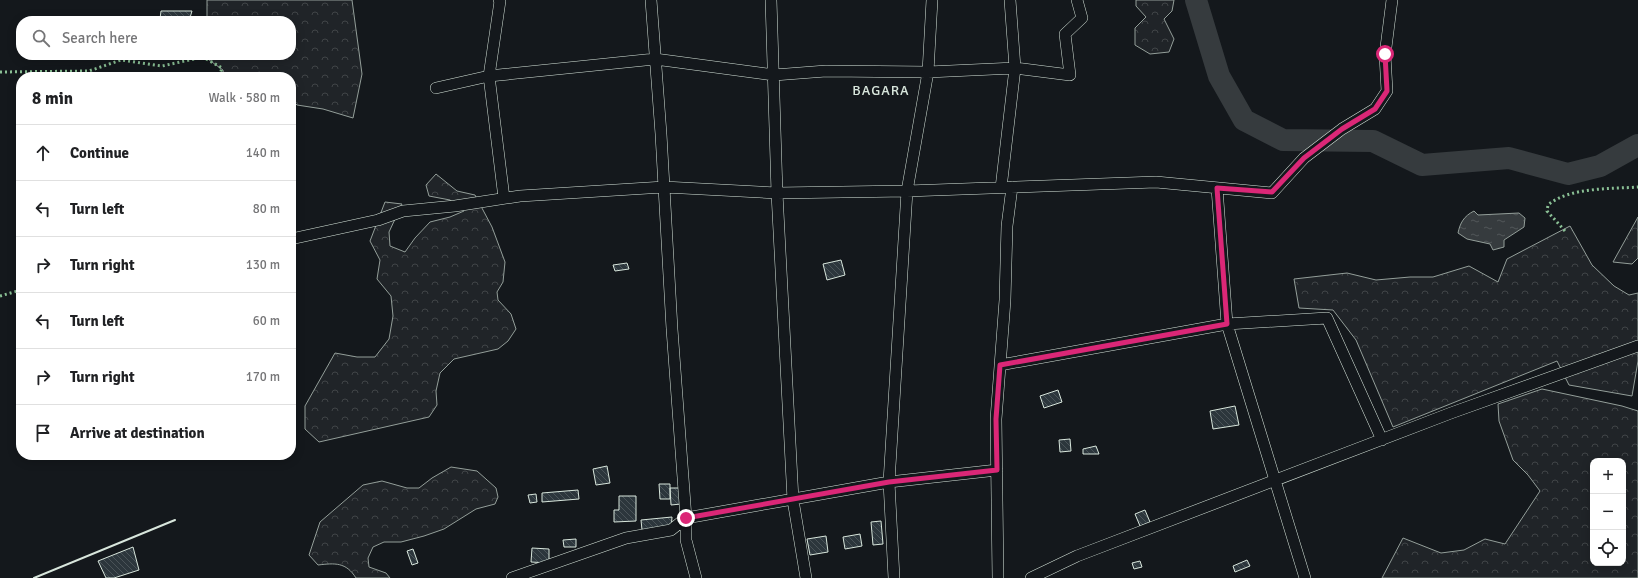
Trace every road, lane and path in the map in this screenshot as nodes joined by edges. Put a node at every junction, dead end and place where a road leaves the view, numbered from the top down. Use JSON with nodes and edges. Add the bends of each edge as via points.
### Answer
{"nodes":[{"id":1,"x":499,"y":0,"type":"edge"},
{"id":2,"x":651,"y":0,"type":"edge"},
{"id":3,"x":771,"y":0,"type":"edge"},
{"id":4,"x":932,"y":0,"type":"edge"},
{"id":5,"x":1010,"y":0,"type":"edge"},
{"id":6,"x":1077,"y":0,"type":"edge"},
{"id":7,"x":1392,"y":0,"type":"edge"},
{"id":8,"x":655,"y":59,"type":"junction"},
{"id":9,"x":1015,"y":68,"type":"junction"},
{"id":10,"x":928,"y":72,"type":"junction"},
{"id":11,"x":774,"y":75,"type":"junction"},
{"id":12,"x":489,"y":76,"type":"junction"},
{"id":13,"x":436,"y":88,"type":"dead end"},
{"id":14,"x":664,"y":187,"type":"junction"},
{"id":15,"x":1007,"y":188,"type":"junction"},
{"id":16,"x":1217,"y":188,"type":"junction"},
{"id":17,"x":907,"y":192,"type":"junction"},
{"id":18,"x":777,"y":193,"type":"junction"},
{"id":19,"x":504,"y":198,"type":"junction"},
{"id":20,"x":296,"y":239,"type":"edge"},
{"id":21,"x":1227,"y":324,"type":"junction"},
{"id":22,"x":1638,"y":346,"type":"edge"},
{"id":23,"x":1000,"y":365,"type":"junction"},
{"id":24,"x":1382,"y":440,"type":"junction"},
{"id":25,"x":997,"y":470,"type":"junction"},
{"id":26,"x":1275,"y":480,"type":"junction"},
{"id":27,"x":889,"y":482,"type":"junction"},
{"id":28,"x":793,"y":500,"type":"junction"},
{"id":29,"x":686,"y":518,"type":"junction"},
{"id":30,"x":512,"y":578,"type":"edge"},
{"id":31,"x":696,"y":578,"type":"edge"},
{"id":32,"x":806,"y":578,"type":"edge"},
{"id":33,"x":894,"y":578,"type":"edge"},
{"id":34,"x":998,"y":578,"type":"edge"},
{"id":35,"x":1031,"y":578,"type":"edge"},
{"id":36,"x":1305,"y":578,"type":"edge"}],
"edges":[{"from":1,"to":12,"type":"street"},
{"from":2,"to":8,"type":"street"},
{"from":3,"to":11,"type":"street"},
{"from":4,"to":10,"type":"street"},
{"from":5,"to":9,"type":"street"},
{"from":6,"to":9,"type":"street","via":[[1082,18],[1065,34],[1070,75]]},
{"from":7,"to":16,"type":"street","via":[[1385,54],[1387,91],[1375,109],[1342,129],[1304,158],[1272,192]]},
{"from":8,"to":11,"type":"street"},
{"from":8,"to":12,"type":"street"},
{"from":8,"to":14,"type":"street"},
{"from":9,"to":10,"type":"street"},
{"from":9,"to":15,"type":"street"},
{"from":10,"to":11,"type":"street","via":[[826,71]]},
{"from":10,"to":17,"type":"street"},
{"from":11,"to":18,"type":"street"},
{"from":12,"to":13,"type":"street"},
{"from":12,"to":19,"type":"street"},
{"from":14,"to":18,"type":"street"},
{"from":14,"to":19,"type":"street"},
{"from":14,"to":29,"type":"street"},
{"from":15,"to":16,"type":"street","via":[[1156,182]]},
{"from":15,"to":17,"type":"street"},
{"from":15,"to":23,"type":"street","via":[[1005,300]]},
{"from":16,"to":21,"type":"street"},
{"from":17,"to":18,"type":"street"},
{"from":17,"to":27,"type":"street"},
{"from":18,"to":28,"type":"street"},
{"from":19,"to":20,"type":"street","via":[[403,211],[378,220]]},
{"from":21,"to":23,"type":"street"},
{"from":21,"to":24,"type":"street","via":[[1327,318]]},
{"from":21,"to":26,"type":"street"},
{"from":22,"to":24,"type":"street"},
{"from":23,"to":25,"type":"street","via":[[996,419]]},
{"from":24,"to":26,"type":"street"},
{"from":25,"to":27,"type":"street"},
{"from":25,"to":34,"type":"street"},
{"from":26,"to":35,"type":"street","via":[[1077,556]]},
{"from":26,"to":36,"type":"street"},
{"from":27,"to":28,"type":"street"},
{"from":27,"to":33,"type":"street"},
{"from":28,"to":29,"type":"street"},
{"from":28,"to":32,"type":"street"},
{"from":29,"to":30,"type":"street","via":[[670,530],[626,538]]},
{"from":29,"to":31,"type":"street","via":[[686,540]]}]}
